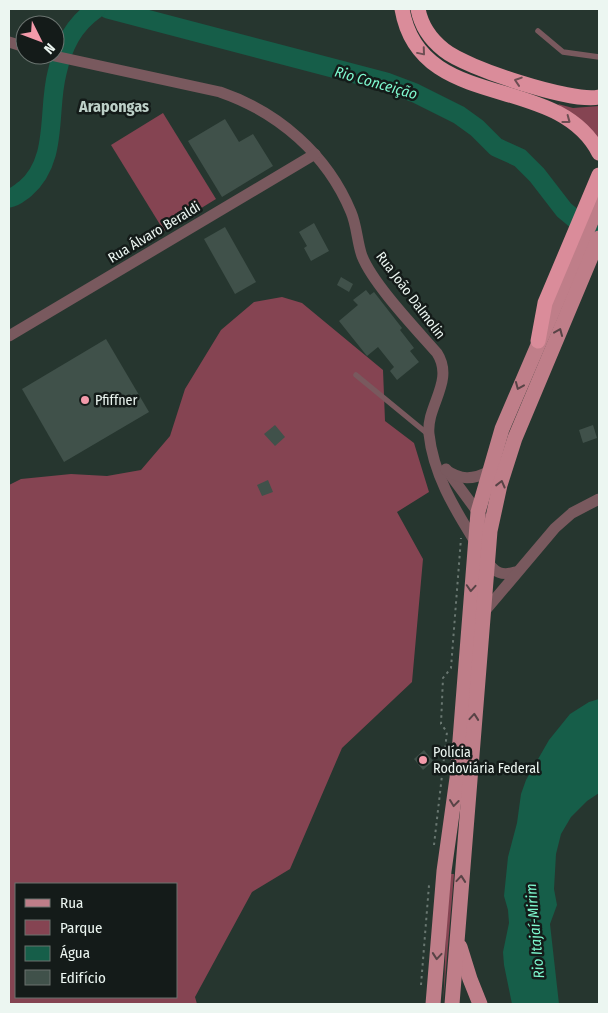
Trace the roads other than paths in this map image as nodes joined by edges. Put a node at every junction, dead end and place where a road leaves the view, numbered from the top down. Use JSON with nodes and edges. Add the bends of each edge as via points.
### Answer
{"nodes":[{"id":1,"x":402,"y":9,"type":"edge"},
{"id":2,"x":418,"y":9,"type":"edge"},
{"id":3,"x":538,"y":31,"type":"dead end"},
{"id":4,"x":599,"y":57,"type":"edge"},
{"id":5,"x":65,"y":58,"type":"edge"},
{"id":6,"x":599,"y":97,"type":"edge"},
{"id":7,"x":599,"y":153,"type":"edge"},
{"id":8,"x":315,"y":154,"type":"junction"},
{"id":9,"x":599,"y":175,"type":"edge"},
{"id":10,"x":595,"y":199,"type":"edge"},
{"id":11,"x":599,"y":238,"type":"edge"},
{"id":12,"x":568,"y":278,"type":"junction"},
{"id":13,"x":9,"y":336,"type":"edge"},
{"id":14,"x":538,"y":341,"type":"joint"},
{"id":15,"x":356,"y":375,"type":"dead end"},
{"id":16,"x":429,"y":434,"type":"junction"},
{"id":17,"x":433,"y":452,"type":"junction"},
{"id":18,"x":446,"y":469,"type":"junction"},
{"id":19,"x":488,"y":472,"type":"junction"},
{"id":20,"x":599,"y":499,"type":"edge"},
{"id":21,"x":478,"y":512,"type":"junction"},
{"id":22,"x":490,"y":531,"type":"junction"},
{"id":23,"x":474,"y":540,"type":"junction"},
{"id":24,"x":487,"y":561,"type":"junction"},
{"id":25,"x":515,"y":572,"type":"junction"},
{"id":26,"x":482,"y":614,"type":"junction"},
{"id":27,"x":457,"y":928,"type":"junction"},
{"id":28,"x":433,"y":1004,"type":"edge"},
{"id":29,"x":452,"y":1004,"type":"edge"},
{"id":30,"x":480,"y":1004,"type":"edge"}],
"edges":[{"from":1,"to":7,"type":"highway","one_way":true,"via":[[414,43],[443,72],[552,110],[589,139]]},
{"from":6,"to":2,"type":"highway","one_way":true,"via":[[564,96],[463,62],[443,50],[427,33]]},
{"from":3,"to":4,"type":"lane","via":[[563,52]]},
{"from":5,"to":8,"type":"street","name":"Rua João Dalmolin","via":[[244,100],[284,125]]},
{"from":8,"to":13,"type":"street","name":"Rua Álvaro Beraldi"},
{"from":8,"to":16,"type":"street","name":"Rua João Dalmolin","via":[[344,194],[362,256],[443,365],[443,379]]},
{"from":9,"to":10,"type":"highway"},
{"from":10,"to":12,"type":"highway"},
{"from":11,"to":12,"type":"main road"},
{"from":12,"to":14,"type":"highway","via":[[545,302]]},
{"from":22,"to":12,"type":"main road","one_way":true,"via":[[500,485]]},
{"from":14,"to":19,"type":"main road","one_way":true,"via":[[502,428]]},
{"from":15,"to":16,"type":"lane"},
{"from":16,"to":17,"type":"street","name":"Rua João Dalmolin"},
{"from":17,"to":18,"type":"street","name":"Rua João Dalmolin"},
{"from":17,"to":23,"type":"street","name":"Rua João Dalmolin","via":[[439,477]]},
{"from":18,"to":19,"type":"street","via":[[466,478]]},
{"from":18,"to":21,"type":"street","name":"Rua João Dalmolin"},
{"from":19,"to":21,"type":"main road"},
{"from":20,"to":25,"type":"street","via":[[562,521]]},
{"from":21,"to":22,"type":"street","name":"Rua João Dalmolin"},
{"from":21,"to":23,"type":"main road"},
{"from":22,"to":24,"type":"main road"},
{"from":23,"to":28,"type":"main road","one_way":true,"via":[[457,778],[444,871]]},
{"from":24,"to":25,"type":"street","via":[[496,572]]},
{"from":24,"to":26,"type":"main road"},
{"from":25,"to":26,"type":"street"},
{"from":27,"to":26,"type":"main road","one_way":true},
{"from":27,"to":29,"type":"main road"},
{"from":27,"to":30,"type":"main road","via":[[466,969]]}]}
